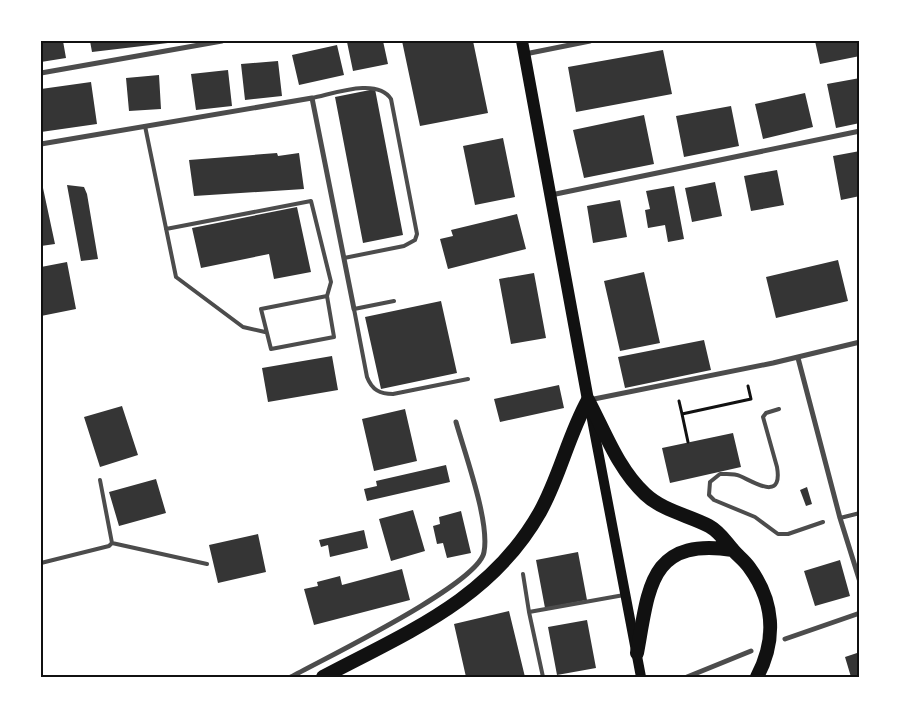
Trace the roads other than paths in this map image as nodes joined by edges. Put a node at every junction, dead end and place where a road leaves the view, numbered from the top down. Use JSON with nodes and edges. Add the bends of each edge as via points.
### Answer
{"nodes":[{"id":1,"x":222,"y":41,"type":"edge"},
{"id":2,"x":590,"y":41,"type":"edge"},
{"id":3,"x":524,"y":48,"type":"edge"},
{"id":4,"x":41,"y":73,"type":"edge"},
{"id":5,"x":312,"y":98,"type":"junction"},
{"id":6,"x":144,"y":126,"type":"junction"},
{"id":7,"x":860,"y":132,"type":"edge"},
{"id":8,"x":41,"y":144,"type":"edge"},
{"id":9,"x":551,"y":195,"type":"junction"},
{"id":10,"x":166,"y":229,"type":"junction"},
{"id":11,"x":344,"y":258,"type":"junction"},
{"id":12,"x":327,"y":296,"type":"junction"},
{"id":13,"x":394,"y":301,"type":"dead end"},
{"id":14,"x":354,"y":309,"type":"junction"},
{"id":15,"x":265,"y":332,"type":"junction"},
{"id":16,"x":860,"y":342,"type":"edge"},
{"id":17,"x":798,"y":358,"type":"junction"},
{"id":18,"x":468,"y":379,"type":"dead end"},
{"id":19,"x":588,"y":400,"type":"junction"},
{"id":20,"x":779,"y":409,"type":"dead end"},
{"id":21,"x":456,"y":422,"type":"dead end"},
{"id":22,"x":100,"y":480,"type":"dead end"},
{"id":23,"x":860,"y":513,"type":"edge"},
{"id":24,"x":840,"y":518,"type":"junction"},
{"id":25,"x":823,"y":522,"type":"dead end"},
{"id":26,"x":112,"y":543,"type":"junction"},
{"id":27,"x":733,"y":550,"type":"junction"},
{"id":28,"x":41,"y":563,"type":"edge"},
{"id":29,"x":207,"y":564,"type":"dead end"},
{"id":30,"x":523,"y":574,"type":"dead end"},
{"id":31,"x":860,"y":582,"type":"edge"},
{"id":32,"x":626,"y":594,"type":"junction"},
{"id":33,"x":529,"y":612,"type":"junction"},
{"id":34,"x":860,"y":613,"type":"edge"},
{"id":35,"x":785,"y":639,"type":"dead end"},
{"id":36,"x":751,"y":651,"type":"dead end"},
{"id":37,"x":637,"y":653,"type":"junction"},
{"id":38,"x":759,"y":673,"type":"edge"},
{"id":39,"x":291,"y":677,"type":"edge"},
{"id":40,"x":324,"y":677,"type":"edge"},
{"id":41,"x":543,"y":677,"type":"edge"},
{"id":42,"x":642,"y":677,"type":"edge"},
{"id":43,"x":687,"y":677,"type":"edge"}],
"edges":[{"from":1,"to":4,"type":"street"},
{"from":2,"to":3,"type":"street"},
{"from":3,"to":9,"type":"main road"},
{"from":5,"to":6,"type":"street"},
{"from":5,"to":11,"type":"street"},
{"from":5,"to":11,"type":"lane","via":[[369,87],[382,89],[390,99],[417,234],[415,240],[404,246]]},
{"from":6,"to":8,"type":"street"},
{"from":6,"to":10,"type":"lane"},
{"from":7,"to":9,"type":"street"},
{"from":9,"to":19,"type":"main road"},
{"from":10,"to":12,"type":"lane","via":[[311,201],[331,282]]},
{"from":10,"to":15,"type":"lane","via":[[176,277],[243,327]]},
{"from":11,"to":14,"type":"street"},
{"from":12,"to":15,"type":"lane","via":[[263,308]]},
{"from":12,"to":15,"type":"lane","via":[[332,338],[274,350],[268,346]]},
{"from":13,"to":14,"type":"lane"},
{"from":14,"to":18,"type":"lane","via":[[367,377],[376,390],[393,394]]},
{"from":16,"to":17,"type":"street"},
{"from":17,"to":19,"type":"street"},
{"from":17,"to":24,"type":"street"},
{"from":19,"to":27,"type":"highway","via":[[619,460],[636,485],[667,509],[716,531]]},
{"from":19,"to":32,"type":"main road"},
{"from":19,"to":40,"type":"highway","via":[[550,493],[529,531],[505,562],[478,588],[443,612]]},
{"from":20,"to":25,"type":"lane","via":[[763,417],[777,467],[776,482],[764,488],[740,476],[720,474],[710,482],[709,494],[714,500],[755,517],[778,534],[788,534]]},
{"from":21,"to":39,"type":"street","via":[[485,528],[484,555],[478,564],[443,593]]},
{"from":22,"to":26,"type":"lane"},
{"from":23,"to":24,"type":"lane"},
{"from":24,"to":31,"type":"street"},
{"from":26,"to":28,"type":"lane"},
{"from":26,"to":29,"type":"lane"},
{"from":27,"to":37,"type":"highway","via":[[691,548],[674,555],[662,565],[650,589]]},
{"from":27,"to":38,"type":"highway","via":[[759,582],[770,613],[769,644]]},
{"from":30,"to":33,"type":"lane"},
{"from":32,"to":33,"type":"lane"},
{"from":32,"to":37,"type":"main road"},
{"from":33,"to":41,"type":"lane"},
{"from":34,"to":35,"type":"street"},
{"from":36,"to":43,"type":"street"},
{"from":37,"to":42,"type":"main road"}]}
